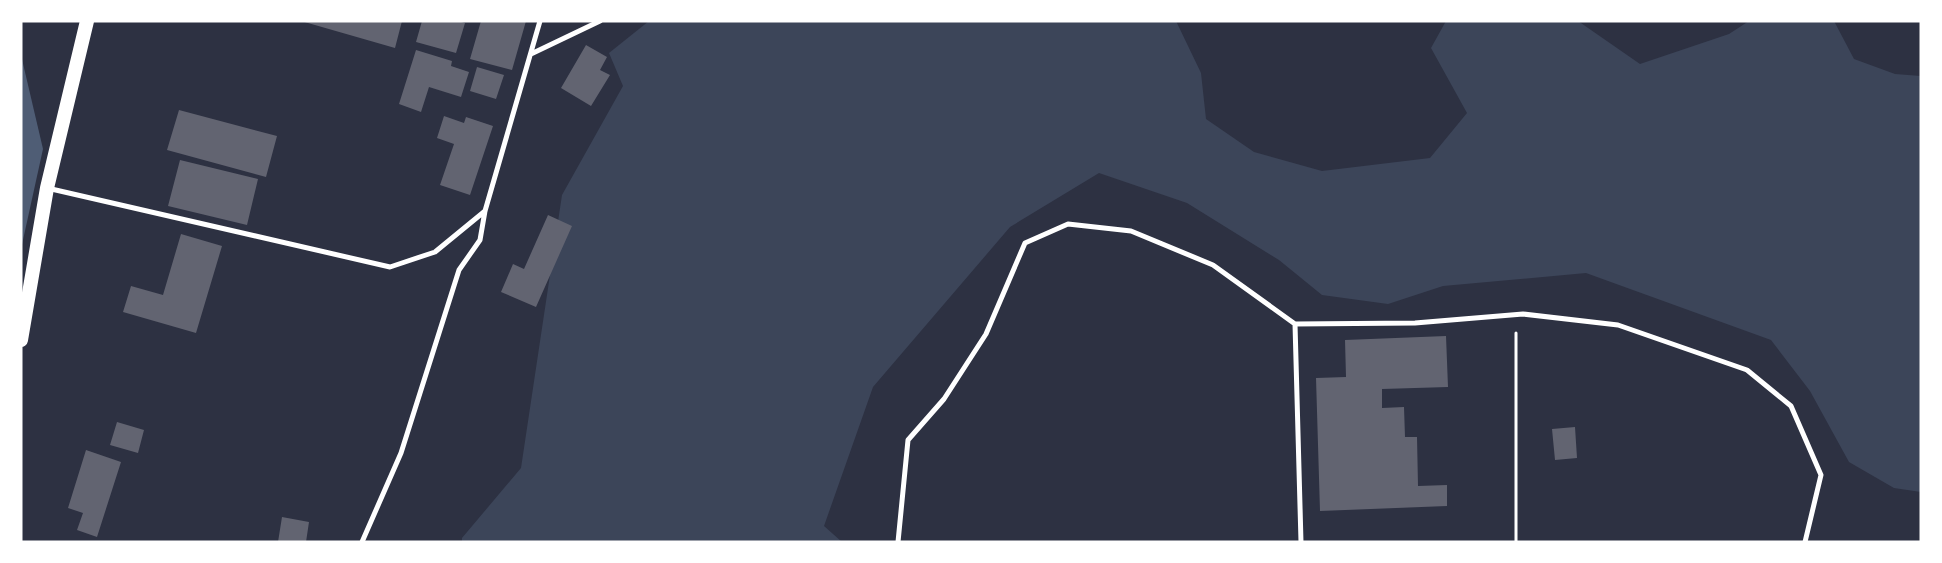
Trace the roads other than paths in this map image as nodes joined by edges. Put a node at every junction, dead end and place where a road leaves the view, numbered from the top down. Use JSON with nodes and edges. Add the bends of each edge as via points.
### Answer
{"nodes":[{"id":1,"x":87,"y":21,"type":"edge"},
{"id":2,"x":540,"y":21,"type":"edge"},
{"id":3,"x":600,"y":21,"type":"edge"},
{"id":4,"x":531,"y":54,"type":"junction"},
{"id":5,"x":47,"y":188,"type":"junction"},
{"id":6,"x":485,"y":211,"type":"junction"},
{"id":7,"x":1295,"y":324,"type":"junction"},
{"id":8,"x":21,"y":340,"type":"edge"},
{"id":9,"x":362,"y":542,"type":"edge"},
{"id":10,"x":898,"y":542,"type":"edge"},
{"id":11,"x":1301,"y":542,"type":"edge"},
{"id":12,"x":1805,"y":542,"type":"edge"}],
"edges":[{"from":1,"to":5,"type":"highway"},
{"from":2,"to":4,"type":"street"},
{"from":3,"to":4,"type":"street"},
{"from":4,"to":6,"type":"street"},
{"from":5,"to":6,"type":"street","via":[[390,267],[435,252]]},
{"from":5,"to":8,"type":"highway"},
{"from":6,"to":9,"type":"street","via":[[480,240],[459,270],[400,453]]},
{"from":7,"to":10,"type":"street","via":[[1213,265],[1131,231],[1068,224],[1025,243],[986,334],[944,399],[908,440]]},
{"from":7,"to":11,"type":"street"},
{"from":7,"to":12,"type":"street","via":[[1415,323],[1524,314],[1618,325],[1747,370],[1791,406],[1821,475]]}]}
